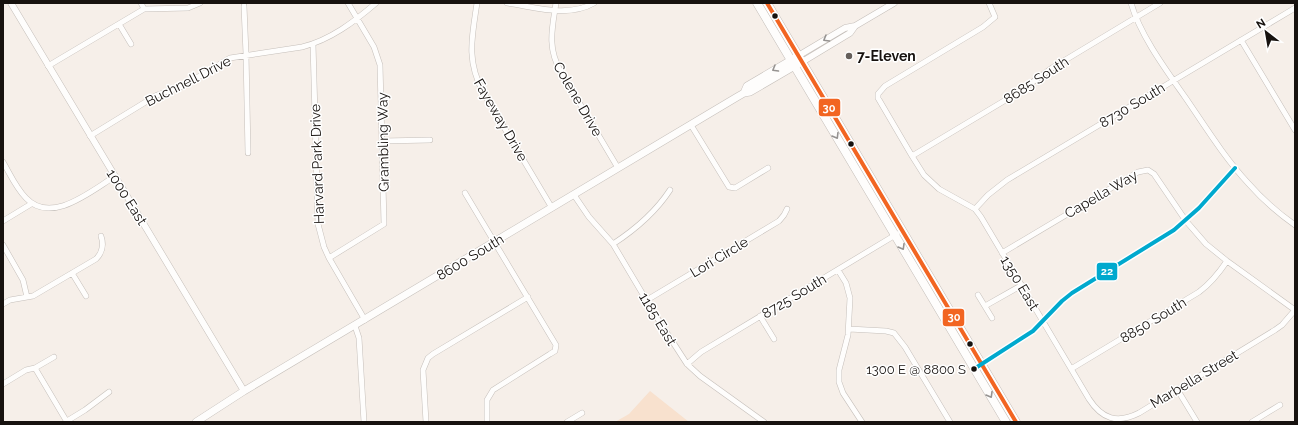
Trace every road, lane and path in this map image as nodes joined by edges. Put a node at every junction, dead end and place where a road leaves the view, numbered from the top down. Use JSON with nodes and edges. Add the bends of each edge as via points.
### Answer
{"nodes":[{"id":1,"x":11,"y":3,"type":"edge"},
{"id":2,"x":141,"y":3,"type":"edge"},
{"id":3,"x":200,"y":3,"type":"edge"},
{"id":4,"x":348,"y":3,"type":"edge"},
{"id":5,"x":376,"y":3,"type":"edge"},
{"id":6,"x":477,"y":3,"type":"edge"},
{"id":7,"x":507,"y":3,"type":"edge"},
{"id":8,"x":556,"y":3,"type":"edge"},
{"id":9,"x":594,"y":3,"type":"edge"},
{"id":10,"x":756,"y":3,"type":"edge"},
{"id":11,"x":767,"y":3,"type":"edge"},
{"id":12,"x":894,"y":3,"type":"edge"},
{"id":13,"x":989,"y":3,"type":"edge"},
{"id":14,"x":1131,"y":3,"type":"edge"},
{"id":15,"x":1160,"y":3,"type":"edge"},
{"id":16,"x":244,"y":6,"type":"dead end"},
{"id":17,"x":1295,"y":8,"type":"edge"},
{"id":18,"x":144,"y":9,"type":"junction"},
{"id":19,"x":555,"y":10,"type":"junction"},
{"id":20,"x":1135,"y":18,"type":"junction"},
{"id":21,"x":357,"y":19,"type":"junction"},
{"id":22,"x":119,"y":24,"type":"junction"},
{"id":23,"x":1241,"y":40,"type":"junction"},
{"id":24,"x":131,"y":44,"type":"dead end"},
{"id":25,"x":313,"y":44,"type":"junction"},
{"id":26,"x":246,"y":54,"type":"junction"},
{"id":27,"x":796,"y":61,"type":"junction"},
{"id":28,"x":48,"y":66,"type":"junction"},
{"id":29,"x":1173,"y":81,"type":"junction"},
{"id":30,"x":691,"y":125,"type":"junction"},
{"id":31,"x":1295,"y":130,"type":"edge"},
{"id":32,"x":90,"y":136,"type":"junction"},
{"id":33,"x":430,"y":140,"type":"dead end"},
{"id":34,"x":383,"y":141,"type":"junction"},
{"id":35,"x":248,"y":153,"type":"dead end"},
{"id":36,"x":912,"y":156,"type":"junction"},
{"id":37,"x":3,"y":162,"type":"edge"},
{"id":38,"x":618,"y":168,"type":"junction"},
{"id":39,"x":768,"y":168,"type":"dead end"},
{"id":40,"x":1235,"y":168,"type":"junction"},
{"id":41,"x":114,"y":177,"type":"junction"},
{"id":42,"x":670,"y":190,"type":"dead end"},
{"id":43,"x":465,"y":193,"type":"dead end"},
{"id":44,"x":574,"y":195,"type":"junction"},
{"id":45,"x":31,"y":204,"type":"junction"},
{"id":46,"x":552,"y":208,"type":"junction"},
{"id":47,"x":787,"y":209,"type":"dead end"},
{"id":48,"x":974,"y":209,"type":"junction"},
{"id":49,"x":3,"y":221,"type":"edge"},
{"id":50,"x":1186,"y":221,"type":"junction"},
{"id":51,"x":1295,"y":225,"type":"edge"},
{"id":52,"x":903,"y":231,"type":"junction"},
{"id":53,"x":895,"y":235,"type":"junction"},
{"id":54,"x":101,"y":236,"type":"dead end"},
{"id":55,"x":495,"y":242,"type":"junction"},
{"id":56,"x":613,"y":244,"type":"junction"},
{"id":57,"x":3,"y":245,"type":"edge"},
{"id":58,"x":1002,"y":253,"type":"junction"},
{"id":59,"x":328,"y":258,"type":"junction"},
{"id":60,"x":1227,"y":261,"type":"junction"},
{"id":61,"x":838,"y":270,"type":"junction"},
{"id":62,"x":72,"y":273,"type":"junction"},
{"id":63,"x":1022,"y":285,"type":"junction"},
{"id":64,"x":978,"y":295,"type":"dead end"},
{"id":65,"x":86,"y":296,"type":"dead end"},
{"id":66,"x":27,"y":297,"type":"junction"},
{"id":67,"x":528,"y":297,"type":"junction"},
{"id":68,"x":646,"y":300,"type":"junction"},
{"id":69,"x":3,"y":304,"type":"edge"},
{"id":70,"x":985,"y":306,"type":"junction"},
{"id":71,"x":1295,"y":310,"type":"edge"},
{"id":72,"x":760,"y":316,"type":"junction"},
{"id":73,"x":992,"y":318,"type":"dead end"},
{"id":74,"x":365,"y":320,"type":"junction"},
{"id":75,"x":1043,"y":322,"type":"junction"},
{"id":76,"x":355,"y":326,"type":"junction"},
{"id":77,"x":849,"y":329,"type":"junction"},
{"id":78,"x":774,"y":339,"type":"dead end"},
{"id":79,"x":54,"y":357,"type":"dead end"},
{"id":80,"x":687,"y":364,"type":"junction"},
{"id":81,"x":982,"y":364,"type":"junction"},
{"id":82,"x":35,"y":368,"type":"junction"},
{"id":83,"x":974,"y":369,"type":"junction"},
{"id":84,"x":1071,"y":369,"type":"junction"},
{"id":85,"x":3,"y":384,"type":"edge"},
{"id":86,"x":1177,"y":389,"type":"junction"},
{"id":87,"x":244,"y":391,"type":"junction"},
{"id":88,"x":109,"y":392,"type":"dead end"},
{"id":89,"x":1089,"y":399,"type":"joint"},
{"id":90,"x":1280,"y":405,"type":"dead end"},
{"id":91,"x":582,"y":413,"type":"dead end"},
{"id":92,"x":205,"y":420,"type":"edge"},
{"id":93,"x":1127,"y":420,"type":"edge"},
{"id":94,"x":67,"y":422,"type":"edge"},
{"id":95,"x":196,"y":422,"type":"edge"},
{"id":96,"x":364,"y":422,"type":"edge"},
{"id":97,"x":426,"y":422,"type":"edge"},
{"id":98,"x":487,"y":422,"type":"edge"},
{"id":99,"x":567,"y":422,"type":"edge"},
{"id":100,"x":764,"y":422,"type":"edge"},
{"id":101,"x":862,"y":422,"type":"edge"},
{"id":102,"x":950,"y":422,"type":"edge"},
{"id":103,"x":1006,"y":422,"type":"edge"},
{"id":104,"x":1016,"y":422,"type":"edge"},
{"id":105,"x":1197,"y":422,"type":"edge"},
{"id":106,"x":1252,"y":422,"type":"edge"}],
"edges":[{"from":1,"to":28,"type":"street","name":"1000 East"},
{"from":2,"to":18,"type":"street"},
{"from":3,"to":18,"type":"street","via":[[188,8]]},
{"from":4,"to":21,"type":"street","name":"Grambling Way"},
{"from":5,"to":21,"type":"street","name":"Buchnell Drive"},
{"from":6,"to":46,"type":"street","name":"Fayeway Drive","via":[[471,50],[476,76]]},
{"from":7,"to":19,"type":"street"},
{"from":8,"to":19,"type":"street","name":"Colene Drive"},
{"from":9,"to":19,"type":"street","via":[[575,11]]},
{"from":10,"to":27,"type":"main road"},
{"from":11,"to":27,"type":"main road"},
{"from":12,"to":27,"type":"street","name":"8600 South","via":[[855,26],[845,28]]},
{"from":13,"to":36,"type":"street","via":[[995,17],[983,27],[885,86],[878,94],[880,103]]},
{"from":14,"to":20,"type":"street"},
{"from":15,"to":20,"type":"street","name":"8685 South"},
{"from":16,"to":26,"type":"street"},
{"from":17,"to":23,"type":"street","name":"8730 South"},
{"from":18,"to":22,"type":"street"},
{"from":19,"to":38,"type":"street","name":"Colene Drive","via":[[551,38],[557,66]]},
{"from":20,"to":29,"type":"street"},
{"from":20,"to":36,"type":"street","name":"8685 South"},
{"from":21,"to":25,"type":"street","name":"Buchnell Drive"},
{"from":21,"to":34,"type":"street","name":"Grambling Way","via":[[374,48],[380,65]]},
{"from":22,"to":24,"type":"street"},
{"from":22,"to":28,"type":"street"},
{"from":23,"to":29,"type":"street","name":"8730 South"},
{"from":23,"to":31,"type":"street"},
{"from":25,"to":26,"type":"street","name":"Buchnell Drive"},
{"from":25,"to":59,"type":"street","name":"Harvard Park Drive","via":[[318,224]]},
{"from":26,"to":32,"type":"street","name":"Buchnell Drive","via":[[230,58],[182,86],[157,96]]},
{"from":26,"to":35,"type":"street"},
{"from":27,"to":30,"type":"main road","name":"8600 South","via":[[746,86],[744,93]]},
{"from":27,"to":52,"type":"main road"},
{"from":27,"to":53,"type":"main road","one_way":true},
{"from":28,"to":32,"type":"street","name":"1000 East"},
{"from":29,"to":40,"type":"street"},
{"from":29,"to":48,"type":"street","name":"8730 South","via":[[1007,180]]},
{"from":30,"to":38,"type":"main road","name":"8600 South"},
{"from":30,"to":39,"type":"street","via":[[729,186],[735,188]]},
{"from":32,"to":41,"type":"street","name":"1000 East"},
{"from":33,"to":34,"type":"street"},
{"from":34,"to":59,"type":"street","name":"Grambling Way","via":[[384,224]]},
{"from":36,"to":48,"type":"street","via":[[924,175],[939,190]]},
{"from":37,"to":45,"type":"street"},
{"from":38,"to":44,"type":"main road","name":"8600 South"},
{"from":40,"to":50,"type":"street"},
{"from":40,"to":51,"type":"street","via":[[1260,196]]},
{"from":41,"to":45,"type":"street","via":[[62,207],[45,208]]},
{"from":41,"to":87,"type":"street","name":"1000 East"},
{"from":42,"to":56,"type":"street","via":[[646,220]]},
{"from":43,"to":55,"type":"street"},
{"from":44,"to":46,"type":"main road","name":"8600 South"},
{"from":44,"to":56,"type":"street","name":"1185 East"},
{"from":45,"to":49,"type":"street"},
{"from":46,"to":55,"type":"main road","name":"8600 South"},
{"from":47,"to":68,"type":"street","name":"Lori Circle","via":[[779,221]]},
{"from":48,"to":58,"type":"street","name":"1350 East"},
{"from":50,"to":58,"type":"street","name":"Capella Way","via":[[1154,174],[1143,170]]},
{"from":50,"to":60,"type":"street","name":"Capella Way","via":[[1206,244]]},
{"from":50,"to":75,"type":"street","via":[[1160,240],[1072,292]]},
{"from":52,"to":53,"type":"street","name":"8725 South"},
{"from":52,"to":81,"type":"main road"},
{"from":53,"to":61,"type":"street","name":"8725 South"},
{"from":53,"to":83,"type":"main road","one_way":true},
{"from":54,"to":62,"type":"street","via":[[103,246],[100,255]]},
{"from":55,"to":67,"type":"street"},
{"from":55,"to":74,"type":"main road","name":"8600 South"},
{"from":56,"to":68,"type":"street","name":"1185 East"},
{"from":57,"to":66,"type":"street","via":[[23,280]]},
{"from":58,"to":63,"type":"street","name":"1350 East"},
{"from":59,"to":74,"type":"street","name":"Harvard Park Drive"},
{"from":60,"to":71,"type":"street","name":"Capella Way"},
{"from":60,"to":84,"type":"street","name":"8850 South","via":[[1217,277],[1199,292]]},
{"from":61,"to":72,"type":"street","name":"8725 South"},
{"from":61,"to":77,"type":"street","via":[[849,293]]},
{"from":62,"to":65,"type":"street"},
{"from":62,"to":66,"type":"street"},
{"from":63,"to":70,"type":"street"},
{"from":63,"to":75,"type":"street","name":"1350 East"},
{"from":64,"to":70,"type":"street"},
{"from":66,"to":69,"type":"street"},
{"from":67,"to":97,"type":"street","via":[[428,358],[423,370]]},
{"from":67,"to":98,"type":"street","via":[[555,342],[556,348],[493,390],[487,400]]},
{"from":68,"to":80,"type":"street","name":"1185 East"},
{"from":70,"to":73,"type":"street"},
{"from":71,"to":86,"type":"street","name":"Marbella Street","via":[[1275,330]]},
{"from":72,"to":78,"type":"street"},
{"from":72,"to":80,"type":"street","name":"8725 South","via":[[701,352]]},
{"from":74,"to":76,"type":"main road","name":"8600 South"},
{"from":75,"to":81,"type":"street","via":[[1024,338]]},
{"from":75,"to":84,"type":"street","name":"1350 East"},
{"from":76,"to":87,"type":"main road","name":"8600 South"},
{"from":76,"to":96,"type":"street","via":[[359,338]]},
{"from":77,"to":101,"type":"street","via":[[838,376],[840,388]]},
{"from":77,"to":102,"type":"street","via":[[894,333],[905,346]]},
{"from":79,"to":82,"type":"street"},
{"from":80,"to":100,"type":"street","name":"1185 East"},
{"from":81,"to":83,"type":"street"},
{"from":81,"to":104,"type":"main road"},
{"from":82,"to":85,"type":"street","via":[[26,370]]},
{"from":82,"to":94,"type":"street"},
{"from":83,"to":103,"type":"main road","one_way":true},
{"from":84,"to":89,"type":"street","name":"1350 East"},
{"from":86,"to":93,"type":"street","name":"Marbella Street"},
{"from":86,"to":105,"type":"street"},
{"from":87,"to":92,"type":"main road","name":"8600 South"},
{"from":88,"to":94,"type":"street"},
{"from":89,"to":93,"type":"street","name":"Marbella Street","via":[[1106,417]]},
{"from":90,"to":106,"type":"street"},
{"from":91,"to":99,"type":"street"},
{"from":92,"to":95,"type":"main road","name":"8600 South"}]}
